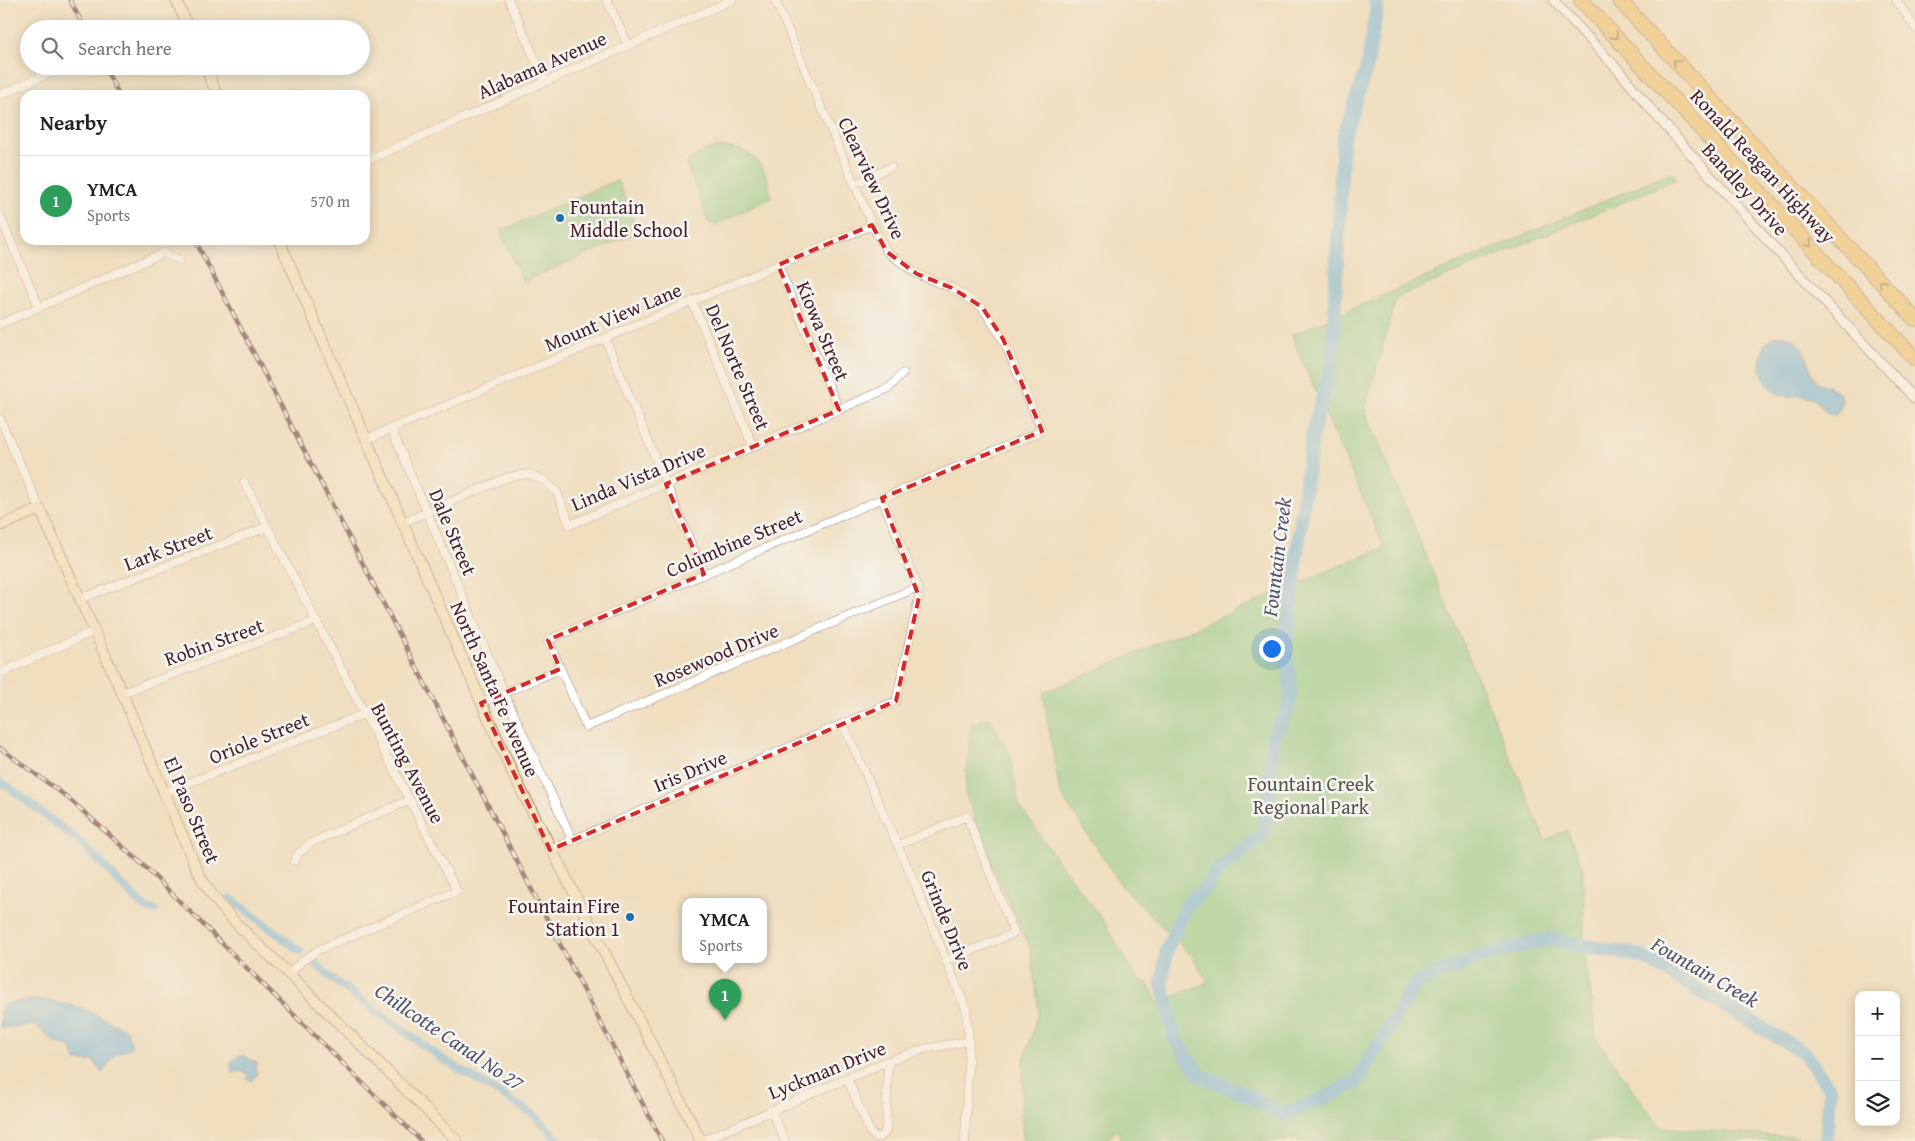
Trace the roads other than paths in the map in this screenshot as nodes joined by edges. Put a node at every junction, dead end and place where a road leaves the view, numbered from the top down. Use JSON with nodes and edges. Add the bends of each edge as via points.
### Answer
{"nodes":[{"id":1,"x":176,"y":0,"type":"edge"},
{"id":2,"x":509,"y":0,"type":"edge"},
{"id":3,"x":608,"y":0,"type":"edge"},
{"id":4,"x":708,"y":0,"type":"edge"},
{"id":5,"x":732,"y":0,"type":"edge"},
{"id":6,"x":775,"y":0,"type":"edge"},
{"id":7,"x":1553,"y":0,"type":"edge"},
{"id":8,"x":1581,"y":0,"type":"edge"},
{"id":9,"x":1619,"y":0,"type":"edge"},
{"id":10,"x":1896,"y":0,"type":"edge"},
{"id":11,"x":712,"y":8,"type":"junction"},
{"id":12,"x":185,"y":20,"type":"edge"},
{"id":13,"x":1915,"y":28,"type":"edge"},
{"id":14,"x":628,"y":45,"type":"junction"},
{"id":15,"x":46,"y":75,"type":"edge"},
{"id":16,"x":209,"y":75,"type":"edge"},
{"id":17,"x":545,"y":82,"type":"junction"},
{"id":18,"x":215,"y":90,"type":"edge"},
{"id":19,"x":0,"y":95,"type":"edge"},
{"id":20,"x":370,"y":159,"type":"edge"},
{"id":21,"x":891,"y":166,"type":"dead end"},
{"id":22,"x":854,"y":184,"type":"junction"},
{"id":23,"x":0,"y":216,"type":"edge"},
{"id":24,"x":872,"y":225,"type":"junction"},
{"id":25,"x":281,"y":245,"type":"edge"},
{"id":26,"x":179,"y":260,"type":"dead end"},
{"id":27,"x":778,"y":265,"type":"junction"},
{"id":28,"x":692,"y":301,"type":"junction"},
{"id":29,"x":39,"y":308,"type":"junction"},
{"id":30,"x":1915,"y":319,"type":"edge"},
{"id":31,"x":0,"y":324,"type":"edge"},
{"id":32,"x":605,"y":338,"type":"junction"},
{"id":33,"x":1915,"y":359,"type":"edge"},
{"id":34,"x":903,"y":374,"type":"dead end"},
{"id":35,"x":1915,"y":399,"type":"edge"},
{"id":36,"x":839,"y":410,"type":"junction"},
{"id":37,"x":0,"y":420,"type":"edge"},
{"id":38,"x":392,"y":428,"type":"junction"},
{"id":39,"x":1042,"y":431,"type":"joint"},
{"id":40,"x":367,"y":439,"type":"junction"},
{"id":41,"x":753,"y":446,"type":"junction"},
{"id":42,"x":244,"y":482,"type":"dead end"},
{"id":43,"x":666,"y":484,"type":"junction"},
{"id":44,"x":882,"y":498,"type":"junction"},
{"id":45,"x":40,"y":509,"type":"junction"},
{"id":46,"x":427,"y":512,"type":"junction"},
{"id":47,"x":402,"y":523,"type":"junction"},
{"id":48,"x":0,"y":526,"type":"edge"},
{"id":49,"x":267,"y":527,"type":"junction"},
{"id":50,"x":704,"y":574,"type":"junction"},
{"id":51,"x":918,"y":587,"type":"junction"},
{"id":52,"x":80,"y":600,"type":"junction"},
{"id":53,"x":316,"y":621,"type":"junction"},
{"id":54,"x":94,"y":631,"type":"junction"},
{"id":55,"x":560,"y":669,"type":"junction"},
{"id":56,"x":0,"y":672,"type":"edge"},
{"id":57,"x":122,"y":693,"type":"junction"},
{"id":58,"x":504,"y":693,"type":"junction"},
{"id":59,"x":481,"y":703,"type":"junction"},
{"id":60,"x":364,"y":714,"type":"junction"},
{"id":61,"x":843,"y":724,"type":"junction"},
{"id":62,"x":166,"y":792,"type":"junction"},
{"id":63,"x":410,"y":800,"type":"junction"},
{"id":64,"x":572,"y":839,"type":"junction"},
{"id":65,"x":898,"y":845,"type":"junction"},
{"id":66,"x":550,"y":850,"type":"junction"},
{"id":67,"x":295,"y":861,"type":"dead end"},
{"id":68,"x":946,"y":961,"type":"junction"},
{"id":69,"x":289,"y":974,"type":"junction"},
{"id":70,"x":969,"y":1042,"type":"junction"},
{"id":71,"x":888,"y":1061,"type":"junction"},
{"id":72,"x":847,"y":1078,"type":"junction"},
{"id":73,"x":771,"y":1110,"type":"junction"},
{"id":74,"x":457,"y":1141,"type":"edge"},
{"id":75,"x":701,"y":1141,"type":"edge"},
{"id":76,"x":785,"y":1141,"type":"edge"},
{"id":77,"x":965,"y":1141,"type":"edge"}],
"edges":[{"from":1,"to":12,"type":"main road"},
{"from":2,"to":17,"type":"street"},
{"from":3,"to":14,"type":"street"},
{"from":4,"to":11,"type":"street"},
{"from":5,"to":11,"type":"street","name":"Alabama Avenue"},
{"from":6,"to":22,"type":"street","name":"Clearview Drive"},
{"from":7,"to":35,"type":"street","name":"Bandley Drive"},
{"from":8,"to":33,"type":"highway","name":"Ronald Reagan Highway","one_way":true},
{"from":30,"to":9,"type":"highway","name":"Ronald Reagan Highway","one_way":true},
{"from":10,"to":13,"type":"street"},
{"from":11,"to":14,"type":"street","name":"Alabama Avenue"},
{"from":14,"to":17,"type":"street","name":"Alabama Avenue"},
{"from":15,"to":19,"type":"street"},
{"from":16,"to":18,"type":"main road"},
{"from":17,"to":20,"type":"street","name":"Alabama Avenue"},
{"from":21,"to":22,"type":"street"},
{"from":22,"to":24,"type":"street","name":"Clearview Drive"},
{"from":23,"to":29,"type":"street"},
{"from":24,"to":27,"type":"street","name":"Mount View Lane"},
{"from":24,"to":39,"type":"street","name":"Clearview Drive","via":[[887,252],[917,274],[952,288],[982,307],[1003,339]]},
{"from":25,"to":40,"type":"main road","name":"North Santa Fe Avenue"},
{"from":26,"to":29,"type":"street","via":[[163,254]]},
{"from":27,"to":28,"type":"street","name":"Mount View Lane"},
{"from":27,"to":36,"type":"street","name":"Kiowa Street"},
{"from":28,"to":32,"type":"street","name":"Mount View Lane"},
{"from":28,"to":41,"type":"street","name":"Del Norte Street"},
{"from":29,"to":31,"type":"street"},
{"from":32,"to":38,"type":"street","name":"Mount View Lane"},
{"from":32,"to":43,"type":"street"},
{"from":34,"to":36,"type":"street","name":"Linda Vista Drive","via":[[889,388]]},
{"from":36,"to":41,"type":"street","name":"Linda Vista Drive"},
{"from":37,"to":45,"type":"street","name":"El Paso Street"},
{"from":38,"to":40,"type":"street","name":"Mount View Lane"},
{"from":38,"to":46,"type":"street","name":"Dale Street"},
{"from":39,"to":44,"type":"street","name":"Columbine Street"},
{"from":40,"to":47,"type":"main road","name":"North Santa Fe Avenue"},
{"from":41,"to":43,"type":"street","name":"Linda Vista Drive"},
{"from":42,"to":49,"type":"street","name":"Bunting Avenue"},
{"from":43,"to":46,"type":"street","name":"Linda Vista Drive","via":[[570,525],[557,492],[545,481],[529,474],[508,477]]},
{"from":43,"to":50,"type":"street"},
{"from":44,"to":50,"type":"street","name":"Columbine Street"},
{"from":44,"to":51,"type":"street"},
{"from":45,"to":48,"type":"main road"},
{"from":45,"to":52,"type":"main road","name":"El Paso Street"},
{"from":46,"to":47,"type":"street","name":"Linda Vista Drive"},
{"from":46,"to":58,"type":"street","name":"Dale Street"},
{"from":47,"to":59,"type":"main road","name":"North Santa Fe Avenue"},
{"from":49,"to":52,"type":"street","name":"Lark Street"},
{"from":49,"to":53,"type":"street","name":"Bunting Avenue"},
{"from":50,"to":55,"type":"street","name":"Columbine Street","via":[[548,640]]},
{"from":51,"to":55,"type":"street","name":"Rosewood Drive","via":[[586,727]]},
{"from":51,"to":61,"type":"street","via":[[919,597],[896,701]]},
{"from":52,"to":54,"type":"main road","name":"El Paso Street"},
{"from":53,"to":57,"type":"street","name":"Robin Street"},
{"from":53,"to":60,"type":"street","name":"Bunting Avenue"},
{"from":54,"to":56,"type":"street"},
{"from":54,"to":57,"type":"main road","name":"El Paso Street"},
{"from":55,"to":58,"type":"street"},
{"from":57,"to":62,"type":"main road","name":"El Paso Street"},
{"from":58,"to":59,"type":"street"},
{"from":58,"to":64,"type":"street","name":"Dale Street"},
{"from":59,"to":66,"type":"main road","name":"North Santa Fe Avenue"},
{"from":60,"to":62,"type":"street","name":"Oriole Street"},
{"from":60,"to":63,"type":"street","name":"Bunting Avenue"},
{"from":61,"to":64,"type":"street","name":"Iris Drive"},
{"from":61,"to":65,"type":"street","name":"Grinde Drive"},
{"from":62,"to":69,"type":"main road","name":"El Paso Street","via":[[206,889],[226,914]]},
{"from":63,"to":67,"type":"street","via":[[310,843]]},
{"from":63,"to":69,"type":"street","name":"Bunting Avenue","via":[[457,891],[318,950]]},
{"from":64,"to":66,"type":"street","name":"Iris Drive"},
{"from":65,"to":68,"type":"street","name":"Grinde Drive"},
{"from":65,"to":68,"type":"street","via":[[967,816],[1014,933]]},
{"from":66,"to":75,"type":"main road","name":"North Santa Fe Avenue"},
{"from":68,"to":70,"type":"street","name":"Grinde Drive","via":[[966,1009]]},
{"from":69,"to":74,"type":"main road","name":"El Paso Street"},
{"from":70,"to":71,"type":"street","name":"Lyckman Drive","via":[[924,1049]]},
{"from":70,"to":77,"type":"street","name":"Grinde Drive"},
{"from":71,"to":72,"type":"street","name":"Lyckman Drive"},
{"from":71,"to":72,"type":"street","via":[[886,1131],[881,1137],[870,1132]]},
{"from":72,"to":73,"type":"street","name":"Lyckman Drive"},
{"from":73,"to":75,"type":"street","name":"Lyckman Drive"},
{"from":73,"to":76,"type":"street"}]}
